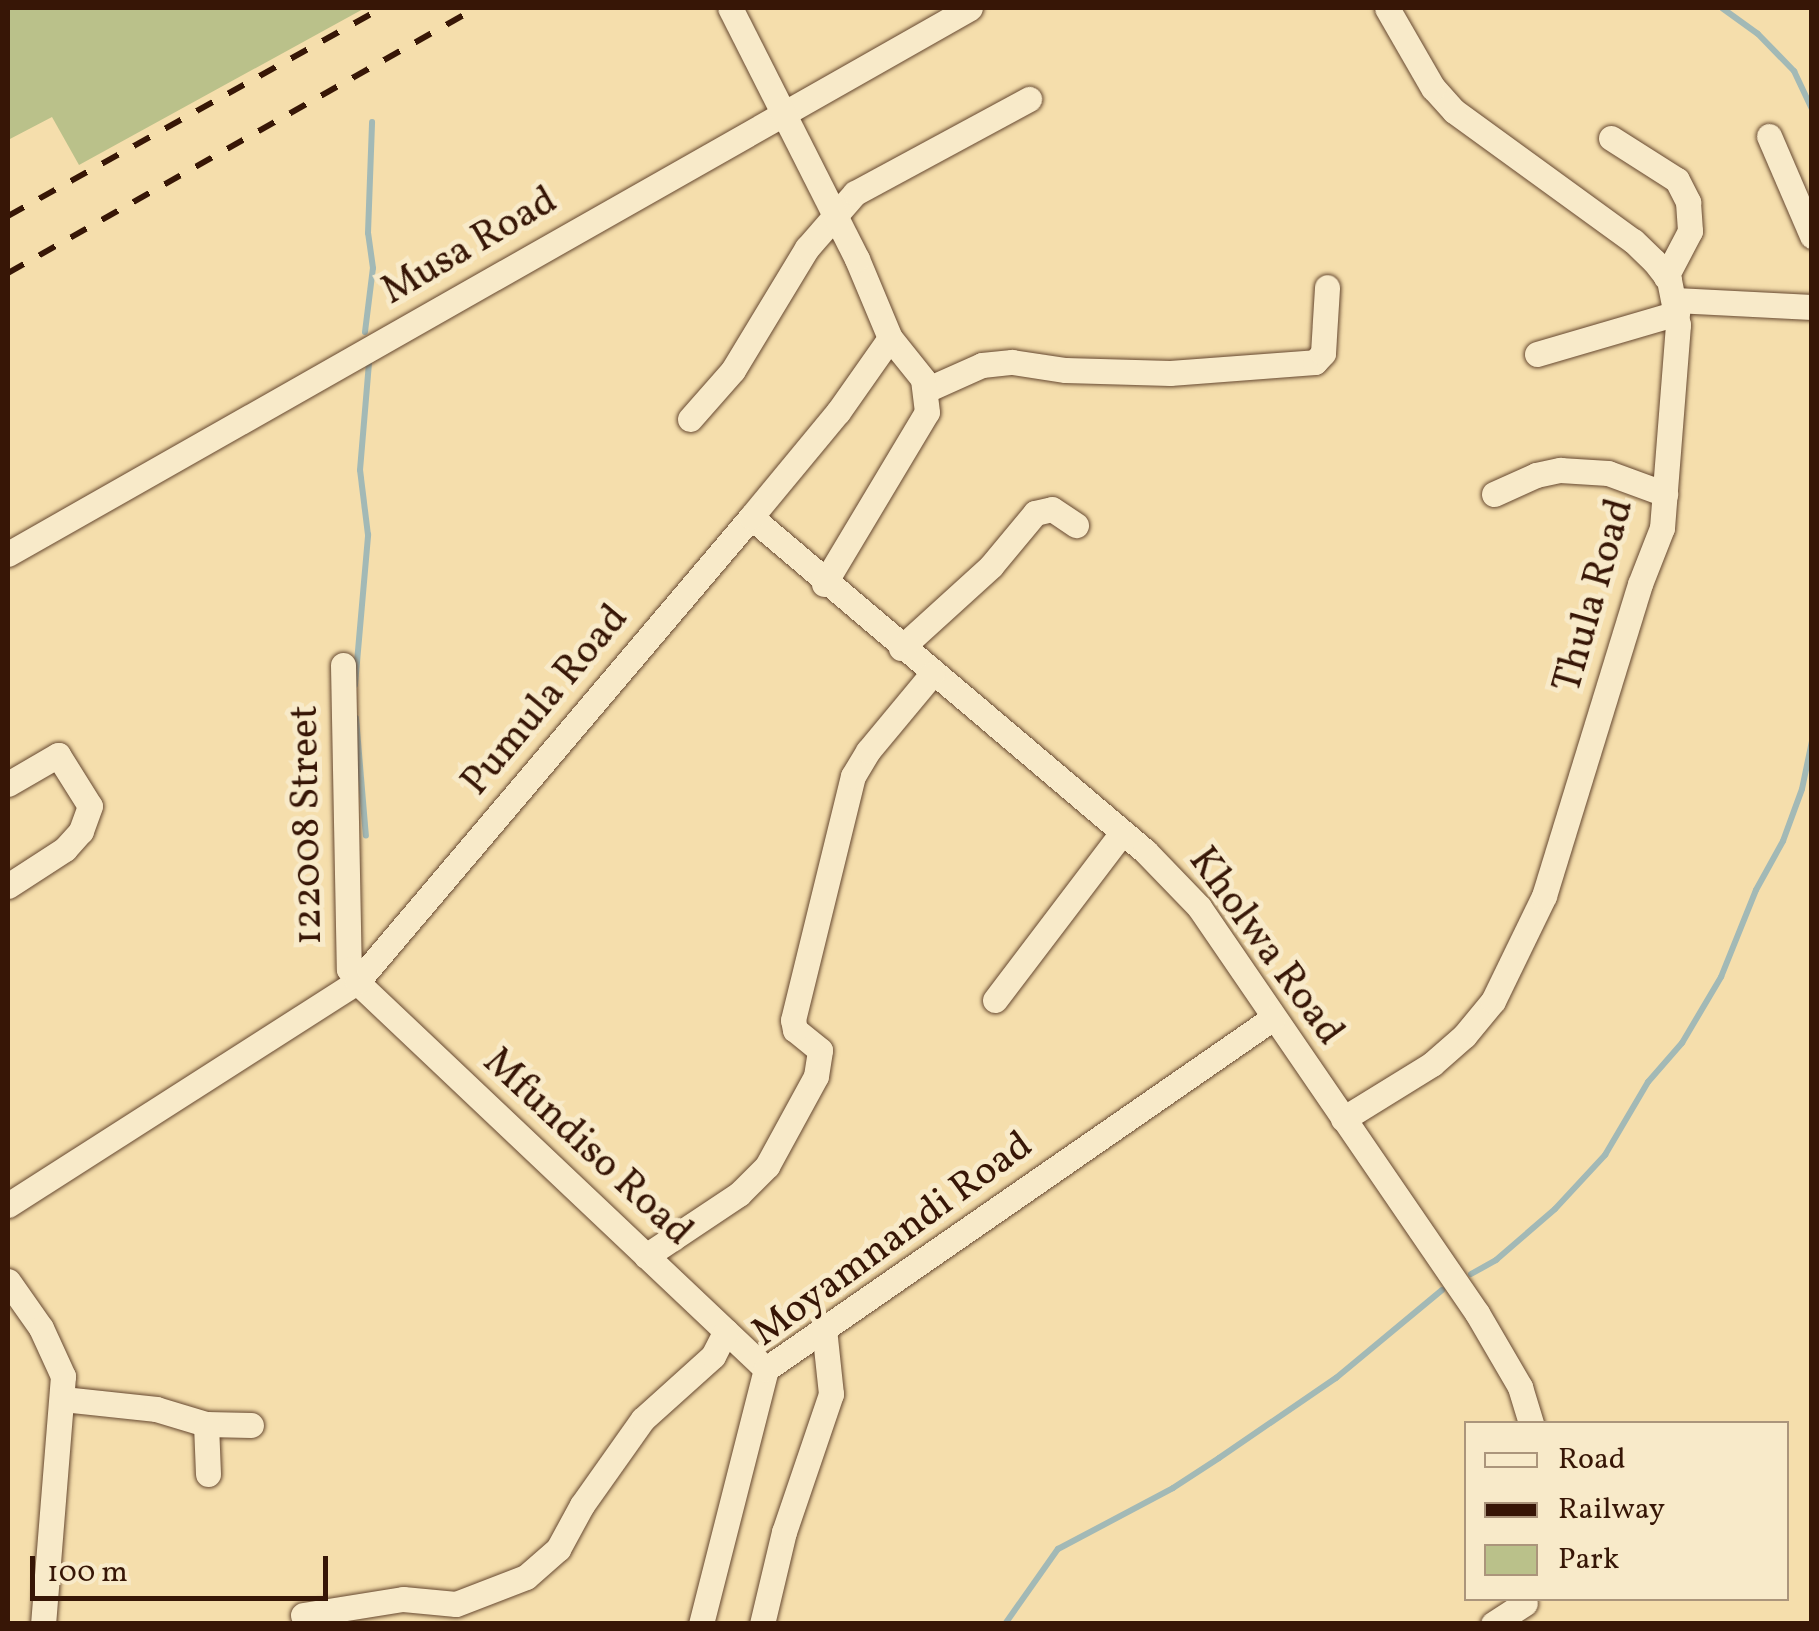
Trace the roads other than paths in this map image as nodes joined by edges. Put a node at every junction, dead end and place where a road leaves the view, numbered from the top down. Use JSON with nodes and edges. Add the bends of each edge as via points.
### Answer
{"nodes":[{"id":1,"x":730,"y":8,"type":"edge"},
{"id":2,"x":970,"y":8,"type":"edge"},
{"id":3,"x":1387,"y":8,"type":"edge"},
{"id":4,"x":1029,"y":99,"type":"dead end"},
{"id":5,"x":779,"y":114,"type":"junction"},
{"id":6,"x":1769,"y":136,"type":"dead end"},
{"id":7,"x":1611,"y":138,"type":"dead end"},
{"id":8,"x":832,"y":216,"type":"junction"},
{"id":9,"x":1812,"y":236,"type":"edge"},
{"id":10,"x":1327,"y":287,"type":"dead end"},
{"id":11,"x":1673,"y":297,"type":"junction"},
{"id":12,"x":1812,"y":307,"type":"edge"},
{"id":13,"x":890,"y":338,"type":"junction"},
{"id":14,"x":1537,"y":354,"type":"dead end"},
{"id":15,"x":926,"y":390,"type":"junction"},
{"id":16,"x":690,"y":419,"type":"dead end"},
{"id":17,"x":1494,"y":494,"type":"dead end"},
{"id":18,"x":1664,"y":494,"type":"junction"},
{"id":19,"x":751,"y":518,"type":"junction"},
{"id":20,"x":1076,"y":525,"type":"dead end"},
{"id":21,"x":8,"y":554,"type":"edge"},
{"id":22,"x":824,"y":584,"type":"junction"},
{"id":23,"x":901,"y":648,"type":"junction"},
{"id":24,"x":342,"y":665,"type":"dead end"},
{"id":25,"x":932,"y":674,"type":"junction"},
{"id":26,"x":8,"y":784,"type":"edge"},
{"id":27,"x":1121,"y":834,"type":"junction"},
{"id":28,"x":8,"y":886,"type":"edge"},
{"id":29,"x":357,"y":982,"type":"junction"},
{"id":30,"x":995,"y":1000,"type":"dead end"},
{"id":31,"x":1273,"y":1018,"type":"junction"},
{"id":32,"x":1343,"y":1119,"type":"junction"},
{"id":33,"x":8,"y":1205,"type":"edge"},
{"id":34,"x":646,"y":1256,"type":"junction"},
{"id":35,"x":8,"y":1282,"type":"edge"},
{"id":36,"x":17,"y":1315,"type":"edge"},
{"id":37,"x":824,"y":1329,"type":"junction"},
{"id":38,"x":726,"y":1330,"type":"junction"},
{"id":39,"x":766,"y":1369,"type":"junction"},
{"id":40,"x":63,"y":1399,"type":"junction"},
{"id":41,"x":1529,"y":1421,"type":"edge"},
{"id":42,"x":206,"y":1424,"type":"junction"},
{"id":43,"x":251,"y":1425,"type":"dead end"},
{"id":44,"x":208,"y":1474,"type":"dead end"},
{"id":45,"x":1526,"y":1608,"type":"edge"},
{"id":46,"x":303,"y":1615,"type":"dead end"},
{"id":47,"x":43,"y":1624,"type":"edge"},
{"id":48,"x":701,"y":1624,"type":"edge"},
{"id":49,"x":762,"y":1624,"type":"edge"},
{"id":50,"x":1493,"y":1624,"type":"edge"}],
"edges":[{"from":1,"to":5,"type":"street"},
{"from":2,"to":5,"type":"street","name":"Musa Road"},
{"from":3,"to":11,"type":"street","via":[[1432,88],[1633,241]]},
{"from":4,"to":8,"type":"street","via":[[854,193]]},
{"from":5,"to":8,"type":"street"},
{"from":5,"to":21,"type":"street","name":"Musa Road"},
{"from":6,"to":9,"type":"street"},
{"from":7,"to":11,"type":"street","via":[[1676,180],[1688,202],[1690,231]]},
{"from":8,"to":13,"type":"street"},
{"from":8,"to":16,"type":"street","via":[[733,370]]},
{"from":10,"to":15,"type":"street","via":[[1323,353],[1315,362],[1192,373],[1001,362]]},
{"from":11,"to":12,"type":"street"},
{"from":11,"to":14,"type":"street"},
{"from":11,"to":18,"type":"street","name":"Thula Road"},
{"from":13,"to":15,"type":"street"},
{"from":13,"to":19,"type":"street","name":"Pumula Road"},
{"from":15,"to":22,"type":"street","via":[[928,412],[920,429]]},
{"from":17,"to":18,"type":"street","via":[[1560,470],[1608,473]]},
{"from":18,"to":32,"type":"street","name":"Thula Road","via":[[1662,528],[1544,896],[1493,1000],[1432,1064]]},
{"from":19,"to":22,"type":"street","name":"Kholwa Road"},
{"from":19,"to":29,"type":"street","name":"Pumula Road"},
{"from":20,"to":23,"type":"street","via":[[1052,509],[1035,513],[990,566]]},
{"from":22,"to":23,"type":"street","name":"Kholwa Road"},
{"from":23,"to":25,"type":"street","name":"Kholwa Road"},
{"from":24,"to":29,"type":"street","name":"122008 Street","via":[[346,950]]},
{"from":25,"to":27,"type":"street","name":"Kholwa Road"},
{"from":25,"to":34,"type":"street","via":[[853,776],[793,1020],[795,1030],[820,1050],[816,1076],[768,1166],[739,1194]]},
{"from":26,"to":28,"type":"street","via":[[53,756],[64,758],[85,794],[89,817],[65,850]]},
{"from":27,"to":30,"type":"street"},
{"from":27,"to":31,"type":"street","name":"Kholwa Road","via":[[1199,906]]},
{"from":29,"to":33,"type":"street","name":"Pumula Road"},
{"from":29,"to":34,"type":"street","name":"Mfundiso Road"},
{"from":31,"to":32,"type":"street","name":"Kholwa Road"},
{"from":31,"to":37,"type":"street","name":"Moyamnandi Road"},
{"from":32,"to":41,"type":"street","name":"Kholwa Road","via":[[1477,1312],[1520,1387]]},
{"from":34,"to":38,"type":"street","name":"Mfundiso Road"},
{"from":35,"to":36,"type":"street"},
{"from":36,"to":40,"type":"street","via":[[54,1354]]},
{"from":37,"to":39,"type":"street","name":"Moyamnandi Road"},
{"from":37,"to":49,"type":"street","via":[[831,1394],[784,1532]]},
{"from":38,"to":39,"type":"street","name":"Mfundiso Road"},
{"from":38,"to":46,"type":"street","via":[[712,1356],[642,1419],[558,1550],[526,1577],[456,1604],[402,1599]]},
{"from":39,"to":48,"type":"street","name":"Moyamnandi Road"},
{"from":40,"to":42,"type":"street","via":[[156,1409]]},
{"from":40,"to":47,"type":"street"},
{"from":42,"to":43,"type":"street"},
{"from":42,"to":44,"type":"street"},
{"from":45,"to":50,"type":"street"}]}
